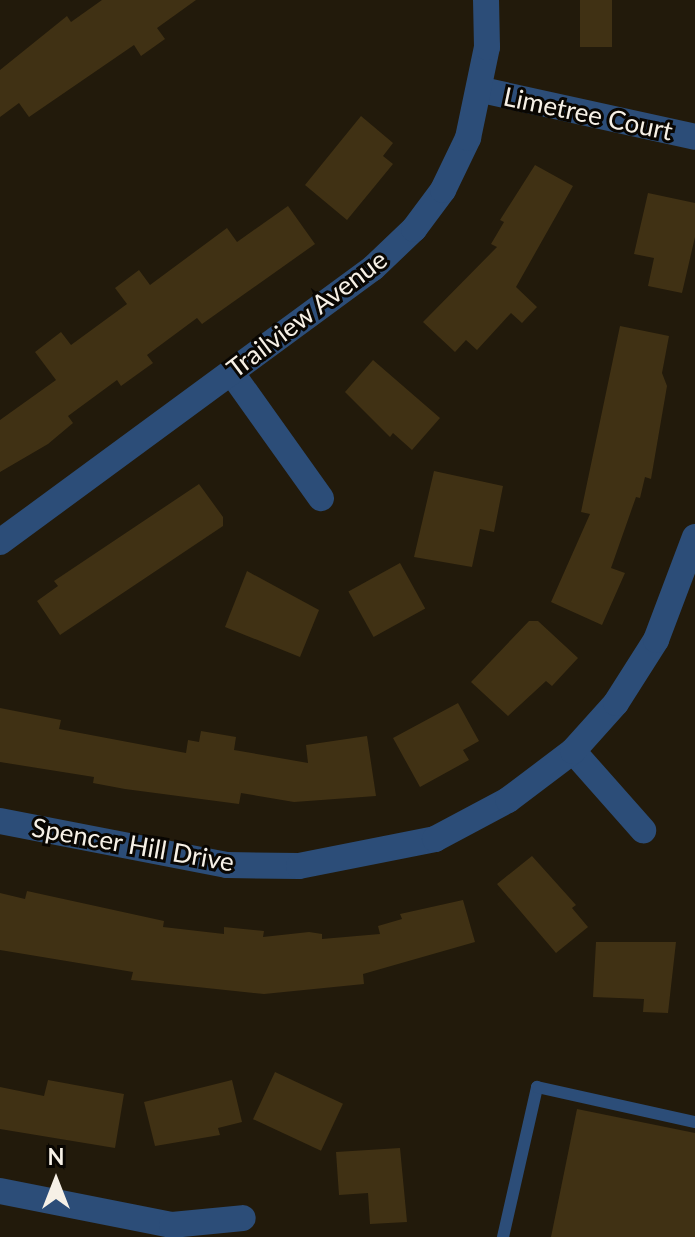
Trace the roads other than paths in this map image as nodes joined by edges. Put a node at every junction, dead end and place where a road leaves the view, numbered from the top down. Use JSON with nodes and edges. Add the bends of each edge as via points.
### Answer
{"nodes":[{"id":1,"x":486,"y":0,"type":"edge"},
{"id":2,"x":482,"y":90,"type":"junction"},
{"id":3,"x":695,"y":137,"type":"edge"},
{"id":4,"x":231,"y":372,"type":"junction"},
{"id":5,"x":321,"y":498,"type":"dead end"},
{"id":6,"x":695,"y":537,"type":"edge"},
{"id":7,"x":0,"y":542,"type":"edge"},
{"id":8,"x":573,"y":751,"type":"junction"},
{"id":9,"x":0,"y":821,"type":"edge"},
{"id":10,"x":643,"y":830,"type":"dead end"},
{"id":11,"x":695,"y":1122,"type":"edge"},
{"id":12,"x":0,"y":1191,"type":"edge"},
{"id":13,"x":243,"y":1218,"type":"dead end"},
{"id":14,"x":503,"y":1237,"type":"edge"}],
"edges":[{"from":1,"to":2,"type":"street","name":"Trailview Avenue"},
{"from":2,"to":3,"type":"street","name":"Limetree Court"},
{"from":2,"to":4,"type":"street","name":"Trailview Avenue","via":[[468,138],[443,190],[414,229],[373,268]]},
{"from":4,"to":5,"type":"street"},
{"from":4,"to":7,"type":"street","name":"Trailview Avenue"},
{"from":6,"to":8,"type":"street","name":"Spencer Hill Drive","via":[[656,640],[616,703]]},
{"from":8,"to":9,"type":"street","name":"Spencer Hill Drive","via":[[508,800],[435,839],[299,866],[227,865]]},
{"from":8,"to":10,"type":"street"},
{"from":11,"to":14,"type":"lane","via":[[537,1087]]},
{"from":12,"to":13,"type":"street","via":[[172,1225]]}]}
